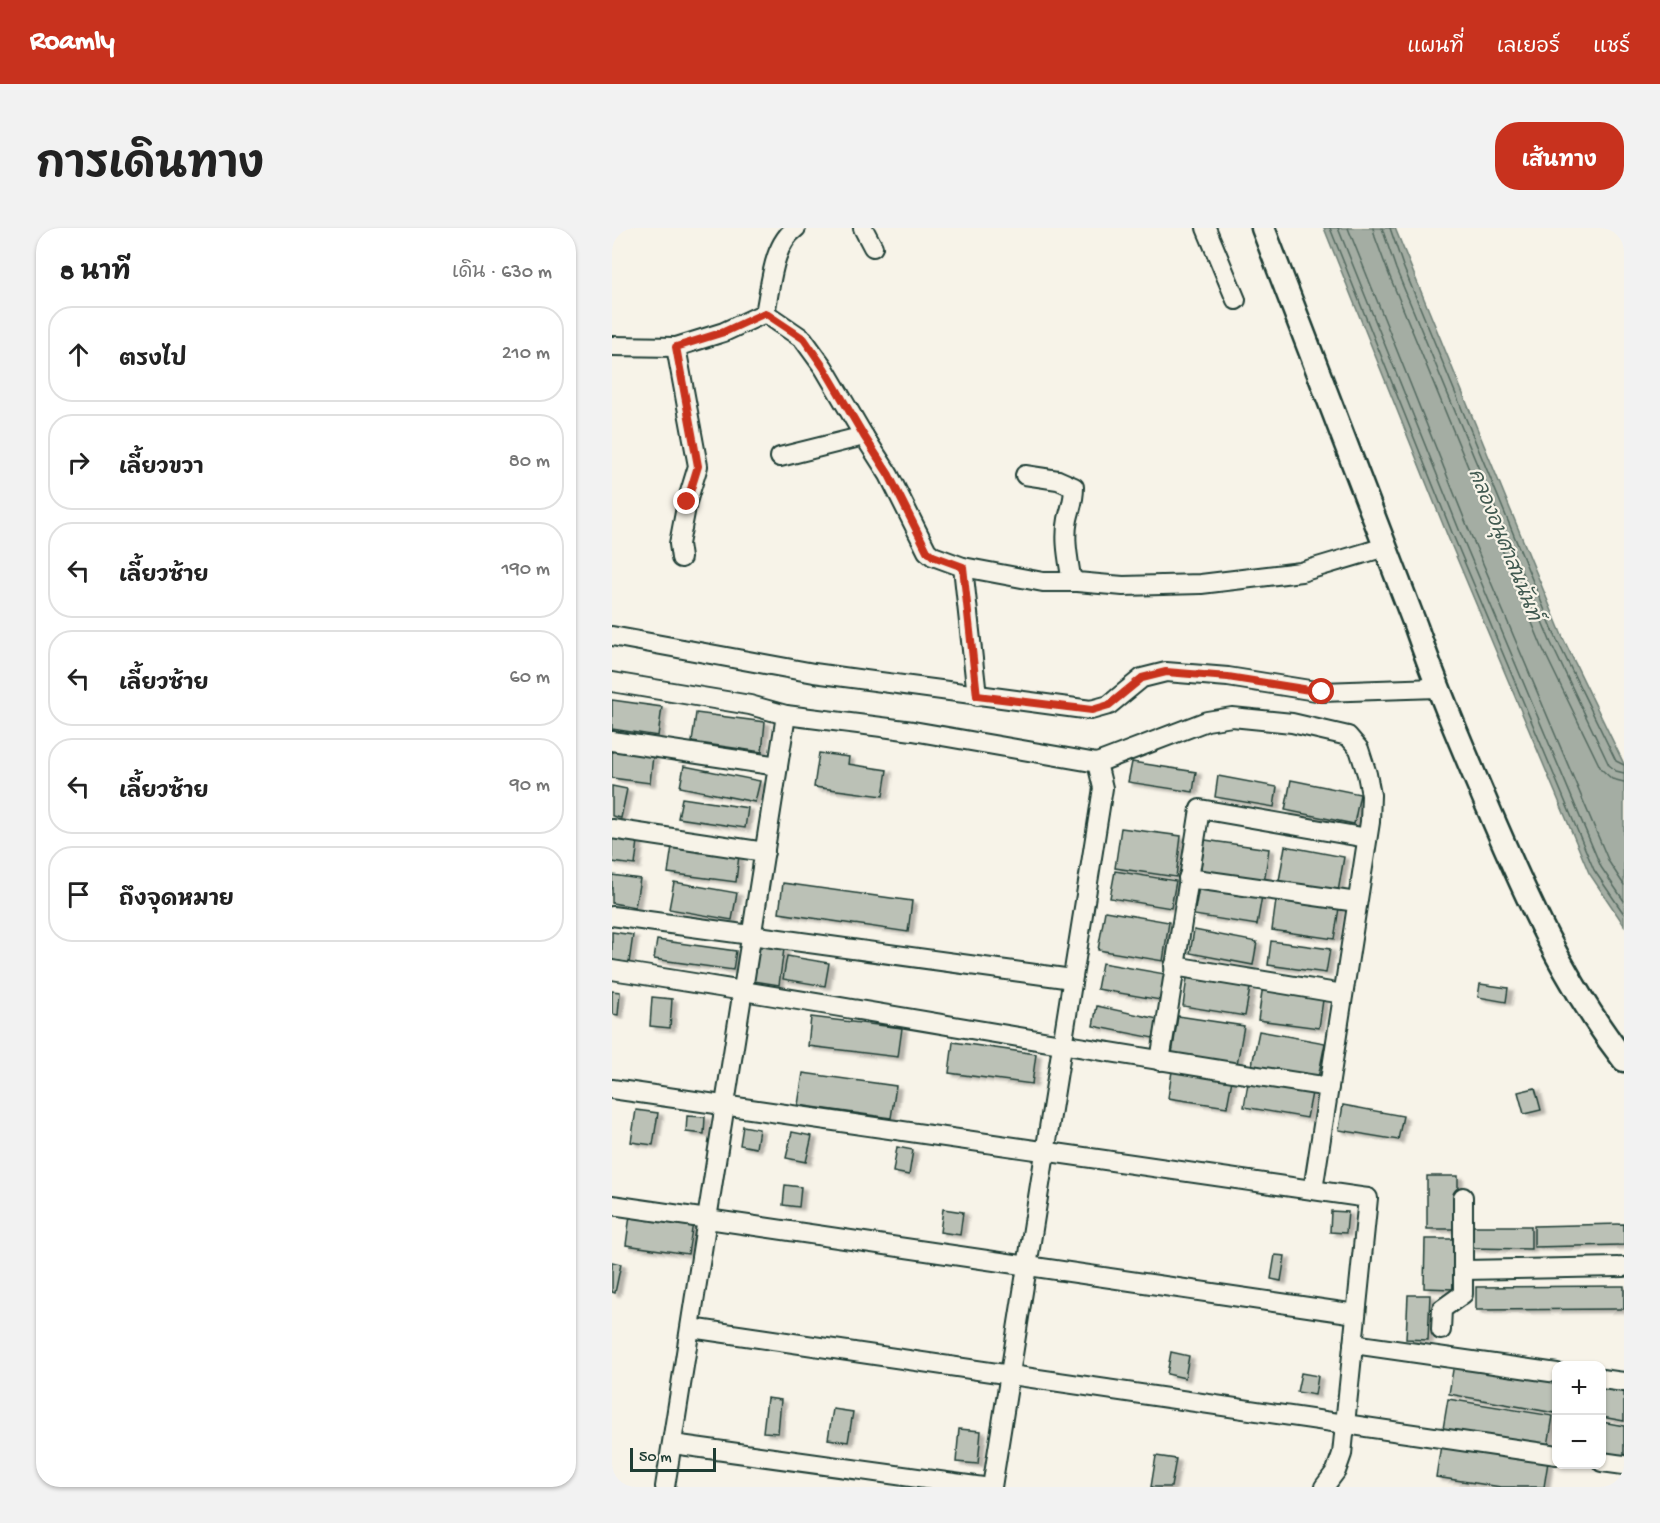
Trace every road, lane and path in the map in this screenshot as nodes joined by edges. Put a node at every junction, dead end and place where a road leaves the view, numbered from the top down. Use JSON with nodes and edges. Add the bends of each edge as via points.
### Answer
{"nodes":[{"id":1,"x":796,"y":228,"type":"edge"},
{"id":2,"x":863,"y":228,"type":"edge"},
{"id":3,"x":1206,"y":228,"type":"edge"},
{"id":4,"x":1263,"y":228,"type":"edge"},
{"id":5,"x":873,"y":247,"type":"dead end"},
{"id":6,"x":1236,"y":300,"type":"dead end"},
{"id":7,"x":765,"y":313,"type":"junction"},
{"id":8,"x":612,"y":346,"type":"edge"},
{"id":9,"x":676,"y":347,"type":"junction"},
{"id":10,"x":864,"y":436,"type":"junction"},
{"id":11,"x":780,"y":457,"type":"dead end"},
{"id":12,"x":1025,"y":475,"type":"dead end"},
{"id":13,"x":1385,"y":547,"type":"junction"},
{"id":14,"x":681,"y":558,"type":"dead end"},
{"id":15,"x":963,"y":567,"type":"junction"},
{"id":16,"x":1077,"y":582,"type":"junction"},
{"id":17,"x":612,"y":636,"type":"edge"},
{"id":18,"x":612,"y":682,"type":"edge"},
{"id":19,"x":1437,"y":688,"type":"junction"},
{"id":20,"x":977,"y":696,"type":"junction"},
{"id":21,"x":786,"y":715,"type":"junction"},
{"id":22,"x":612,"y":741,"type":"edge"},
{"id":23,"x":1097,"y":763,"type":"junction"},
{"id":24,"x":778,"y":766,"type":"junction"},
{"id":25,"x":612,"y":829,"type":"edge"},
{"id":26,"x":1367,"y":838,"type":"junction"},
{"id":27,"x":765,"y":852,"type":"junction"},
{"id":28,"x":1188,"y":878,"type":"junction"},
{"id":29,"x":1357,"y":902,"type":"junction"},
{"id":30,"x":612,"y":916,"type":"edge"},
{"id":31,"x":752,"y":935,"type":"junction"},
{"id":32,"x":1174,"y":966,"type":"junction"},
{"id":33,"x":612,"y":970,"type":"edge"},
{"id":34,"x":1072,"y":979,"type":"junction"},
{"id":35,"x":743,"y":991,"type":"junction"},
{"id":36,"x":1343,"y":994,"type":"junction"},
{"id":37,"x":1062,"y":1043,"type":"junction"},
{"id":38,"x":1624,"y":1060,"type":"edge"},
{"id":39,"x":1160,"y":1061,"type":"junction"},
{"id":40,"x":1329,"y":1087,"type":"junction"},
{"id":41,"x":612,"y":1089,"type":"edge"},
{"id":42,"x":725,"y":1106,"type":"junction"},
{"id":43,"x":1045,"y":1151,"type":"junction"},
{"id":44,"x":1313,"y":1190,"type":"junction"},
{"id":45,"x":1463,"y":1197,"type":"dead end"},
{"id":46,"x":612,"y":1205,"type":"edge"},
{"id":47,"x":707,"y":1219,"type":"junction"},
{"id":48,"x":1027,"y":1266,"type":"junction"},
{"id":49,"x":1624,"y":1267,"type":"edge"},
{"id":50,"x":1464,"y":1270,"type":"junction"},
{"id":51,"x":1356,"y":1314,"type":"junction"},
{"id":52,"x":691,"y":1328,"type":"junction"},
{"id":53,"x":1441,"y":1330,"type":"dead end"},
{"id":54,"x":1353,"y":1344,"type":"junction"},
{"id":55,"x":1552,"y":1372,"type":"edge"},
{"id":56,"x":1009,"y":1375,"type":"junction"},
{"id":57,"x":1606,"y":1380,"type":"edge"},
{"id":58,"x":1624,"y":1382,"type":"edge"},
{"id":59,"x":1345,"y":1424,"type":"junction"},
{"id":60,"x":673,"y":1444,"type":"junction"},
{"id":61,"x":1552,"y":1454,"type":"edge"},
{"id":62,"x":1606,"y":1463,"type":"edge"},
{"id":63,"x":1624,"y":1465,"type":"edge"},
{"id":64,"x":665,"y":1487,"type":"edge"},
{"id":65,"x":983,"y":1487,"type":"edge"},
{"id":66,"x":992,"y":1487,"type":"edge"},
{"id":67,"x":1324,"y":1487,"type":"edge"}],
"edges":[{"from":1,"to":7,"type":"street","via":[[787,234],[776,258]]},
{"from":2,"to":5,"type":"street"},
{"from":3,"to":6,"type":"street"},
{"from":4,"to":13,"type":"main road"},
{"from":7,"to":9,"type":"street","via":[[724,332]]},
{"from":7,"to":10,"type":"street","via":[[804,339]]},
{"from":8,"to":9,"type":"street"},
{"from":9,"to":14,"type":"street","via":[[698,466],[679,544]]},
{"from":10,"to":11,"type":"street"},
{"from":10,"to":15,"type":"street","via":[[889,475],[927,551]]},
{"from":12,"to":16,"type":"street","via":[[1074,487],[1066,542],[1071,577]]},
{"from":13,"to":16,"type":"street","via":[[1301,572],[1202,584],[1123,586]]},
{"from":13,"to":19,"type":"main road"},
{"from":15,"to":16,"type":"street","via":[[1043,582]]},
{"from":15,"to":20,"type":"street"},
{"from":17,"to":20,"type":"street","via":[[814,673]]},
{"from":18,"to":21,"type":"street","via":[[750,705]]},
{"from":19,"to":20,"type":"street","via":[[1322,692],[1166,672],[1142,678],[1109,705],[1092,710]]},
{"from":19,"to":38,"type":"main road","via":[[1520,885],[1556,955]]},
{"from":21,"to":23,"type":"street","via":[[914,731]]},
{"from":21,"to":24,"type":"street"},
{"from":22,"to":24,"type":"street"},
{"from":23,"to":26,"type":"street","via":[[1207,721],[1232,717],[1292,723],[1348,736],[1359,749],[1371,795]]},
{"from":23,"to":34,"type":"street","via":[[1103,788]]},
{"from":24,"to":27,"type":"street"},
{"from":25,"to":27,"type":"street"},
{"from":26,"to":28,"type":"street","via":[[1200,809]]},
{"from":26,"to":29,"type":"street"},
{"from":27,"to":31,"type":"street"},
{"from":28,"to":29,"type":"street"},
{"from":28,"to":32,"type":"street"},
{"from":29,"to":36,"type":"street"},
{"from":30,"to":31,"type":"street"},
{"from":31,"to":34,"type":"street"},
{"from":31,"to":35,"type":"street"},
{"from":32,"to":36,"type":"street"},
{"from":32,"to":39,"type":"street"},
{"from":33,"to":35,"type":"street"},
{"from":34,"to":37,"type":"street"},
{"from":35,"to":37,"type":"street"},
{"from":35,"to":42,"type":"street"},
{"from":36,"to":40,"type":"street"},
{"from":37,"to":39,"type":"street"},
{"from":37,"to":43,"type":"street"},
{"from":39,"to":40,"type":"street"},
{"from":40,"to":44,"type":"street"},
{"from":41,"to":42,"type":"street"},
{"from":42,"to":43,"type":"street"},
{"from":42,"to":47,"type":"street"},
{"from":43,"to":44,"type":"street"},
{"from":43,"to":48,"type":"street"},
{"from":44,"to":51,"type":"street","via":[[1368,1198]]},
{"from":45,"to":50,"type":"street"},
{"from":46,"to":47,"type":"street"},
{"from":47,"to":48,"type":"street"},
{"from":47,"to":52,"type":"street"},
{"from":48,"to":51,"type":"street"},
{"from":48,"to":56,"type":"street"},
{"from":49,"to":50,"type":"street"},
{"from":50,"to":53,"type":"street","via":[[1463,1294],[1442,1309]]},
{"from":51,"to":54,"type":"street"},
{"from":52,"to":56,"type":"street"},
{"from":52,"to":60,"type":"street"},
{"from":54,"to":55,"type":"street"},
{"from":54,"to":59,"type":"street"},
{"from":56,"to":59,"type":"street"},
{"from":56,"to":66,"type":"street"},
{"from":57,"to":58,"type":"street"},
{"from":59,"to":61,"type":"street"},
{"from":59,"to":67,"type":"street","via":[[1342,1454]]},
{"from":60,"to":64,"type":"street"},
{"from":60,"to":65,"type":"street"},
{"from":62,"to":63,"type":"street"}]}
